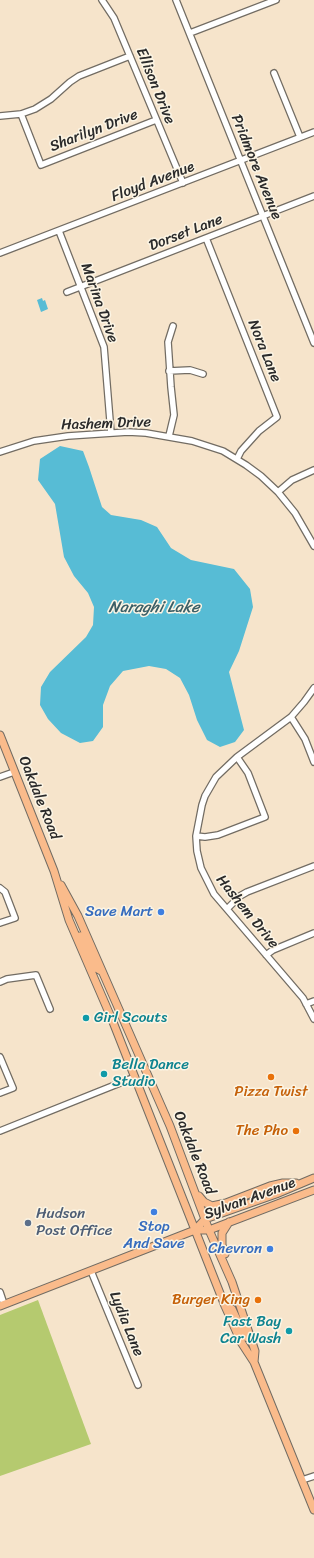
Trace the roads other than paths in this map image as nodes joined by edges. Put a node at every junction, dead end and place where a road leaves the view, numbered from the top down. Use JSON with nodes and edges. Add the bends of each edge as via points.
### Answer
{"nodes":[{"id":1,"x":102,"y":0,"type":"edge"},
{"id":2,"x":176,"y":0,"type":"edge"},
{"id":3,"x":276,"y":0,"type":"edge"},
{"id":4,"x":190,"y":33,"type":"junction"},
{"id":5,"x":130,"y":56,"type":"junction"},
{"id":6,"x":274,"y":73,"type":"dead end"},
{"id":7,"x":21,"y":114,"type":"junction"},
{"id":8,"x":0,"y":116,"type":"edge"},
{"id":9,"x":156,"y":120,"type":"junction"},
{"id":10,"x":314,"y":132,"type":"edge"},
{"id":11,"x":300,"y":137,"type":"junction"},
{"id":12,"x":241,"y":160,"type":"junction"},
{"id":13,"x":183,"y":183,"type":"junction"},
{"id":14,"x":314,"y":196,"type":"edge"},
{"id":15,"x":263,"y":216,"type":"junction"},
{"id":16,"x":59,"y":231,"type":"junction"},
{"id":17,"x":206,"y":238,"type":"junction"},
{"id":18,"x":0,"y":253,"type":"edge"},
{"id":19,"x":81,"y":286,"type":"junction"},
{"id":20,"x":67,"y":292,"type":"dead end"},
{"id":21,"x":173,"y":326,"type":"dead end"},
{"id":22,"x":314,"y":343,"type":"edge"},
{"id":23,"x":170,"y":371,"type":"junction"},
{"id":24,"x":202,"y":374,"type":"dead end"},
{"id":25,"x":111,"y":433,"type":"junction"},
{"id":26,"x":169,"y":436,"type":"junction"},
{"id":27,"x":0,"y":452,"type":"edge"},
{"id":28,"x":237,"y":459,"type":"junction"},
{"id":29,"x":314,"y":470,"type":"edge"},
{"id":30,"x":278,"y":492,"type":"junction"},
{"id":31,"x":312,"y":539,"type":"edge"},
{"id":32,"x":314,"y":546,"type":"edge"},
{"id":33,"x":314,"y":688,"type":"edge"},
{"id":34,"x":291,"y":717,"type":"junction"},
{"id":35,"x":0,"y":735,"type":"edge"},
{"id":36,"x":236,"y":757,"type":"junction"},
{"id":37,"x":314,"y":762,"type":"edge"},
{"id":38,"x":14,"y":772,"type":"junction"},
{"id":39,"x":0,"y":777,"type":"edge"},
{"id":40,"x":196,"y":836,"type":"junction"},
{"id":41,"x":314,"y":866,"type":"edge"},
{"id":42,"x":54,"y":871,"type":"junction"},
{"id":43,"x":0,"y":888,"type":"edge"},
{"id":44,"x":227,"y":909,"type":"junction"},
{"id":45,"x":69,"y":920,"type":"junction"},
{"id":46,"x":0,"y":923,"type":"edge"},
{"id":47,"x":314,"y":933,"type":"edge"},
{"id":48,"x":266,"y":955,"type":"junction"},
{"id":49,"x":103,"y":972,"type":"junction"},
{"id":50,"x":0,"y":982,"type":"edge"},
{"id":51,"x":314,"y":1001,"type":"edge"},
{"id":52,"x":306,"y":1004,"type":"junction"},
{"id":53,"x":50,"y":1009,"type":"dead end"},
{"id":54,"x":314,"y":1019,"type":"edge"},
{"id":55,"x":0,"y":1057,"type":"edge"},
{"id":56,"x":135,"y":1077,"type":"junction"},
{"id":57,"x":0,"y":1093,"type":"edge"},
{"id":58,"x":0,"y":1132,"type":"edge"},
{"id":59,"x":314,"y":1178,"type":"edge"},
{"id":60,"x":300,"y":1183,"type":"junction"},
{"id":61,"x":314,"y":1190,"type":"edge"},
{"id":62,"x":196,"y":1192,"type":"junction"},
{"id":63,"x":205,"y":1219,"type":"junction"},
{"id":64,"x":229,"y":1222,"type":"junction"},
{"id":65,"x":195,"y":1230,"type":"junction"},
{"id":66,"x":209,"y":1230,"type":"junction"},
{"id":67,"x":226,"y":1268,"type":"junction"},
{"id":68,"x":91,"y":1271,"type":"junction"},
{"id":69,"x":0,"y":1292,"type":"edge"},
{"id":70,"x":2,"y":1305,"type":"edge"},
{"id":71,"x":225,"y":1306,"type":"junction"},
{"id":72,"x":251,"y":1338,"type":"junction"},
{"id":73,"x":254,"y":1362,"type":"junction"},
{"id":74,"x":138,"y":1386,"type":"dead end"},
{"id":75,"x":314,"y":1476,"type":"edge"},
{"id":76,"x":302,"y":1480,"type":"junction"},
{"id":77,"x":314,"y":1510,"type":"edge"}],
"edges":[{"from":1,"to":5,"type":"street","name":"Ellison Drive","via":[[114,18]]},
{"from":2,"to":4,"type":"street","name":"Pridmore Avenue"},
{"from":3,"to":4,"type":"street"},
{"from":4,"to":12,"type":"street","name":"Pridmore Avenue"},
{"from":5,"to":7,"type":"street","via":[[79,76],[43,105]]},
{"from":5,"to":9,"type":"street","name":"Ellison Drive"},
{"from":6,"to":11,"type":"street"},
{"from":7,"to":8,"type":"street"},
{"from":7,"to":9,"type":"street","name":"Sharilyn Drive","via":[[41,165]]},
{"from":9,"to":13,"type":"street","name":"Ellison Drive"},
{"from":10,"to":11,"type":"street","name":"Floyd Avenue"},
{"from":11,"to":12,"type":"street","name":"Floyd Avenue"},
{"from":12,"to":13,"type":"street","name":"Floyd Avenue"},
{"from":12,"to":15,"type":"street","name":"Pridmore Avenue"},
{"from":13,"to":16,"type":"street","name":"Floyd Avenue"},
{"from":14,"to":15,"type":"street","name":"Dorset Lane"},
{"from":15,"to":17,"type":"street","name":"Dorset Lane"},
{"from":15,"to":22,"type":"street","name":"Pridmore Avenue"},
{"from":16,"to":18,"type":"street","name":"Floyd Avenue"},
{"from":16,"to":19,"type":"street","name":"Marina Drive"},
{"from":17,"to":19,"type":"street","name":"Dorset Lane"},
{"from":17,"to":28,"type":"street","name":"Nora Lane","via":[[277,417],[259,431]]},
{"from":19,"to":20,"type":"street","name":"Dorset Lane"},
{"from":19,"to":25,"type":"street","name":"Marina Drive","via":[[104,347]]},
{"from":21,"to":23,"type":"street","via":[[168,342]]},
{"from":23,"to":24,"type":"street","via":[[190,370]]},
{"from":23,"to":26,"type":"street","via":[[174,415]]},
{"from":25,"to":26,"type":"street","name":"Hashem Drive"},
{"from":25,"to":27,"type":"street","name":"Hashem Drive","via":[[51,437]]},
{"from":26,"to":28,"type":"street","name":"Hashem Drive","via":[[223,451]]},
{"from":28,"to":30,"type":"street","name":"Hashem Drive"},
{"from":29,"to":30,"type":"street","via":[[292,480]]},
{"from":30,"to":31,"type":"street","name":"Hashem Drive"},
{"from":31,"to":32,"type":"street","name":"Hashem Drive"},
{"from":33,"to":34,"type":"street","name":"Hashem Drive"},
{"from":34,"to":36,"type":"street","name":"Hashem Drive"},
{"from":34,"to":37,"type":"street","via":[[305,739]]},
{"from":35,"to":38,"type":"main road","name":"Oakdale Road"},
{"from":36,"to":40,"type":"street","name":"Hashem Drive","via":[[219,773],[205,796]]},
{"from":36,"to":40,"type":"street","via":[[248,773],[265,817],[218,836]]},
{"from":38,"to":39,"type":"street"},
{"from":38,"to":42,"type":"main road","name":"Oakdale Road"},
{"from":40,"to":44,"type":"street","name":"Hashem Drive","via":[[204,877]]},
{"from":41,"to":44,"type":"street","via":[[247,892]]},
{"from":42,"to":45,"type":"main road","name":"Oakdale Road"},
{"from":42,"to":49,"type":"main road","name":"Oakdale Road"},
{"from":43,"to":46,"type":"street","via":[[5,892],[15,918]]},
{"from":44,"to":48,"type":"street","name":"Hashem Drive"},
{"from":45,"to":49,"type":"main road","via":[[81,936],[96,968]]},
{"from":45,"to":56,"type":"main road","name":"Oakdale Road"},
{"from":47,"to":48,"type":"street"},
{"from":48,"to":52,"type":"street","name":"Hashem Drive"},
{"from":49,"to":62,"type":"main road","name":"Oakdale Road"},
{"from":50,"to":53,"type":"street","via":[[36,975]]},
{"from":51,"to":52,"type":"street"},
{"from":52,"to":54,"type":"street","name":"Hashem Drive"},
{"from":55,"to":57,"type":"street","via":[[13,1088]]},
{"from":56,"to":58,"type":"street"},
{"from":56,"to":65,"type":"main road","name":"Oakdale Road"},
{"from":59,"to":60,"type":"main road","name":"Sylvan Avenue"},
{"from":60,"to":62,"type":"main road","via":[[270,1186],[212,1206],[204,1202]]},
{"from":60,"to":63,"type":"main road","name":"Sylvan Avenue"},
{"from":61,"to":64,"type":"main road","name":"Sylvan Avenue"},
{"from":62,"to":63,"type":"main road","name":"Oakdale Road"},
{"from":63,"to":65,"type":"main road","name":"Sylvan Avenue"},
{"from":63,"to":66,"type":"main road","name":"Oakdale Road"},
{"from":64,"to":66,"type":"main road","name":"Sylvan Avenue"},
{"from":64,"to":67,"type":"main road","via":[[221,1239]]},
{"from":65,"to":66,"type":"main road","name":"Sylvan Avenue"},
{"from":65,"to":68,"type":"main road","name":"Sylvan Avenue"},
{"from":65,"to":71,"type":"main road","name":"Oakdale Road"},
{"from":66,"to":67,"type":"main road","name":"Oakdale Road"},
{"from":67,"to":72,"type":"main road","name":"Oakdale Road"},
{"from":68,"to":70,"type":"main road","name":"Sylvan Avenue"},
{"from":68,"to":74,"type":"street","name":"Lydia Lane"},
{"from":69,"to":70,"type":"street"},
{"from":71,"to":72,"type":"main road","via":[[232,1309],[245,1337]]},
{"from":71,"to":73,"type":"main road","name":"Oakdale Road","via":[[241,1342]]},
{"from":72,"to":73,"type":"main road","name":"Oakdale Road","via":[[255,1351]]},
{"from":73,"to":76,"type":"main road","name":"Oakdale Road"},
{"from":75,"to":76,"type":"street"},
{"from":76,"to":77,"type":"main road","name":"Oakdale Road"}]}
